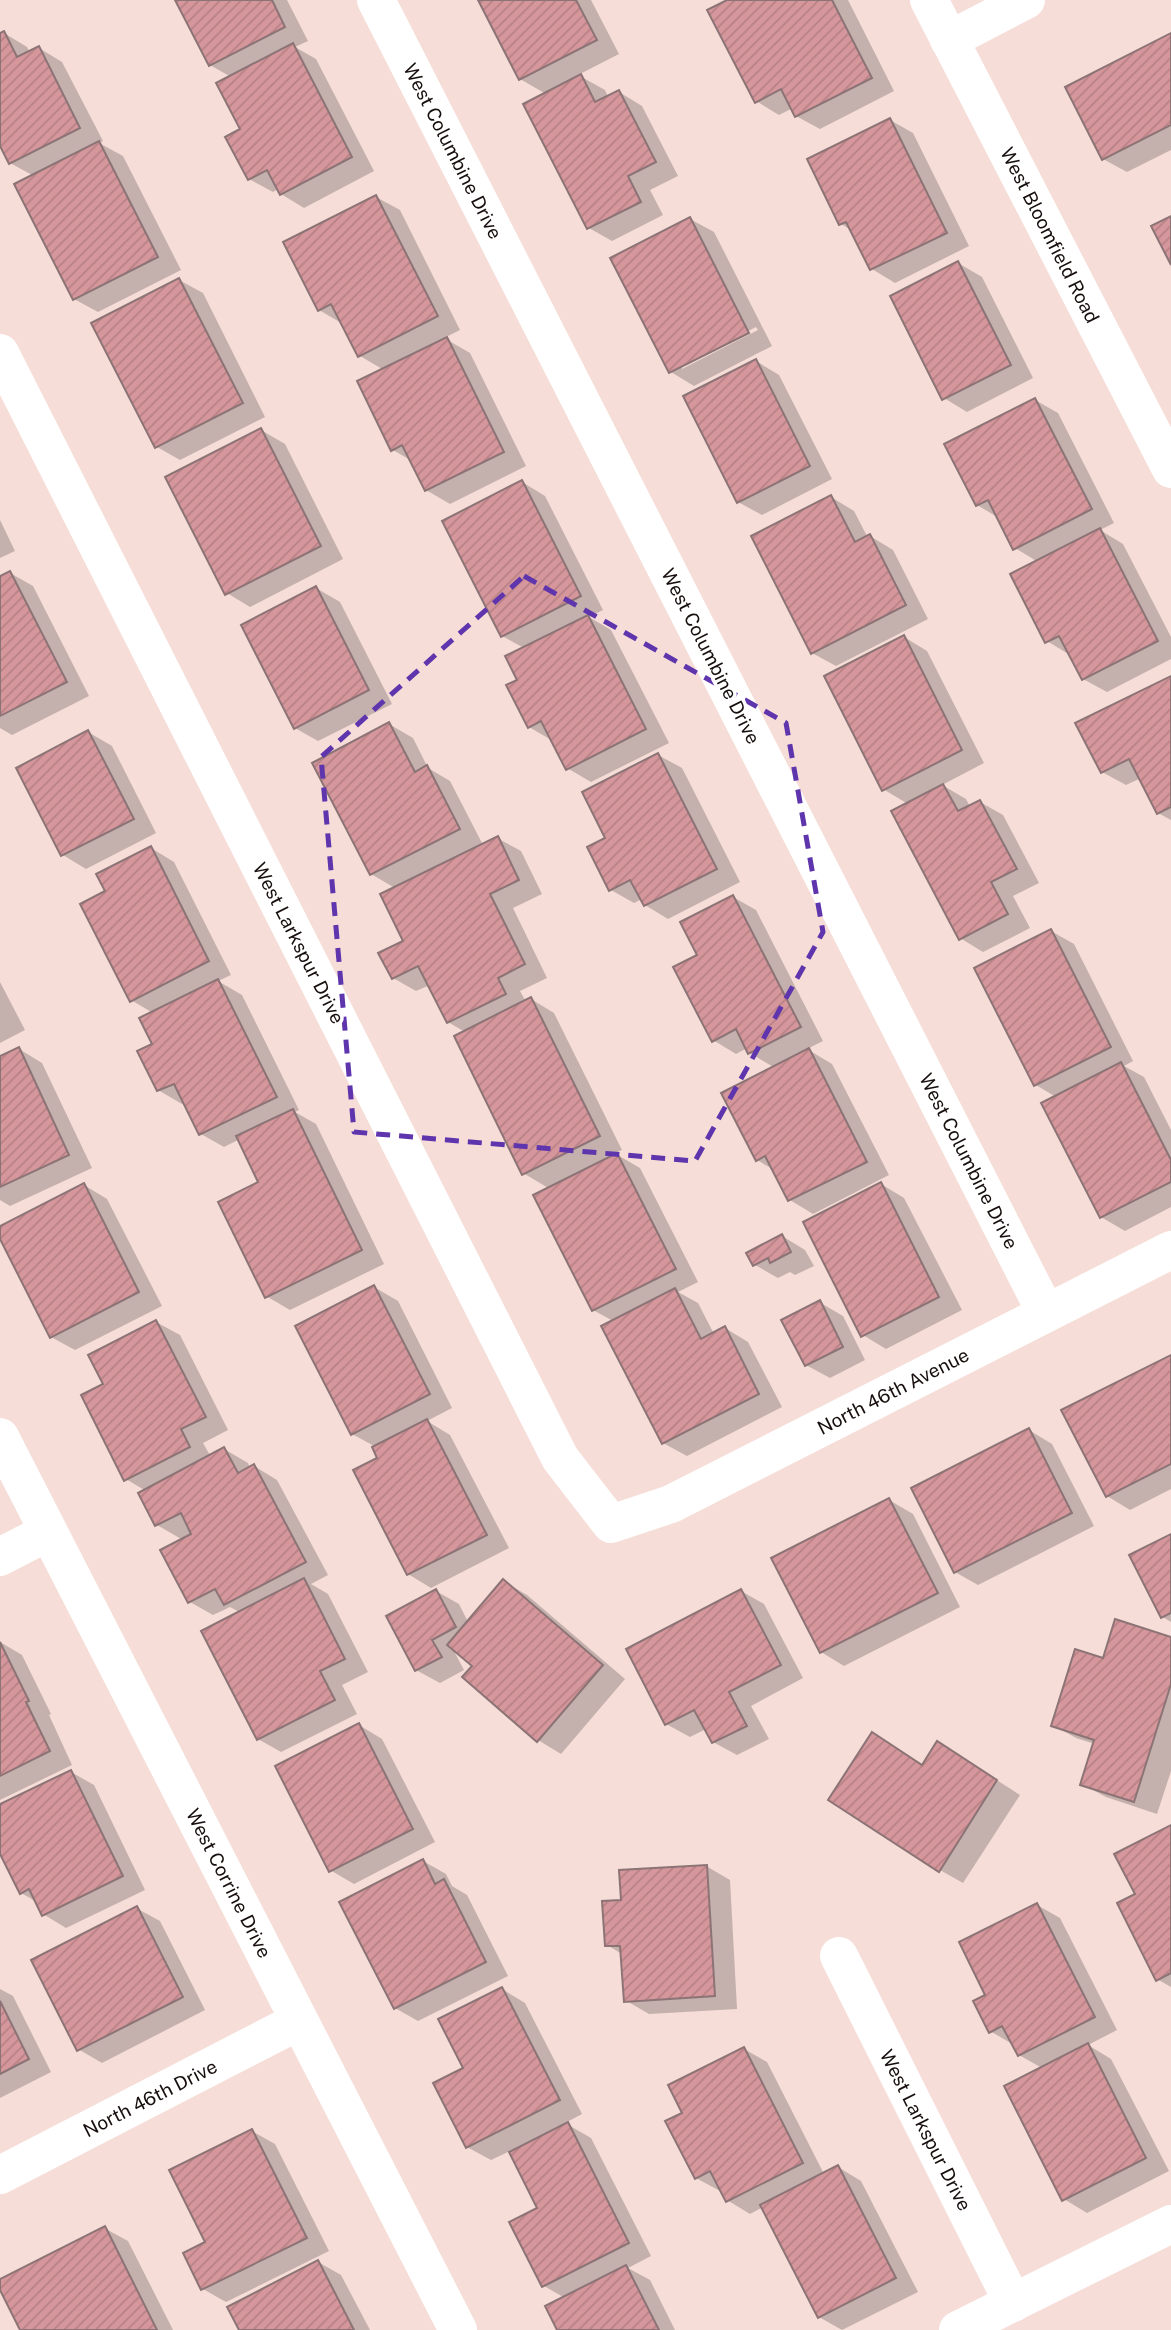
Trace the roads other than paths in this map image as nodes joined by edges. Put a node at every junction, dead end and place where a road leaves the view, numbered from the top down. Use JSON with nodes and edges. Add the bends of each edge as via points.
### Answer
{"nodes":[{"id":1,"x":376,"y":0,"type":"edge"},
{"id":2,"x":929,"y":0,"type":"edge"},
{"id":3,"x":1026,"y":0,"type":"edge"},
{"id":4,"x":949,"y":40,"type":"junction"},
{"id":5,"x":0,"y":353,"type":"edge"},
{"id":6,"x":1171,"y":469,"type":"edge"},
{"id":7,"x":1171,"y":1250,"type":"edge"},
{"id":8,"x":1046,"y":1313,"type":"junction"},
{"id":9,"x":0,"y":1437,"type":"edge"},
{"id":10,"x":611,"y":1524,"type":"joint"},
{"id":11,"x":48,"y":1532,"type":"junction"},
{"id":12,"x":0,"y":1557,"type":"edge"},
{"id":13,"x":839,"y":1956,"type":"dead end"},
{"id":14,"x":299,"y":2021,"type":"junction"},
{"id":15,"x":0,"y":2175,"type":"edge"},
{"id":16,"x":1171,"y":2224,"type":"edge"},
{"id":17,"x":1013,"y":2303,"type":"junction"},
{"id":18,"x":458,"y":2330,"type":"edge"},
{"id":19,"x":958,"y":2330,"type":"edge"}],
"edges":[{"from":1,"to":8,"type":"street","name":"West Columbine Drive"},
{"from":2,"to":4,"type":"street","name":"West Bloomfield Road"},
{"from":3,"to":4,"type":"street"},
{"from":4,"to":6,"type":"street","name":"West Bloomfield Road"},
{"from":5,"to":10,"type":"street","name":"West Larkspur Drive","via":[[560,1458]]},
{"from":7,"to":8,"type":"street","name":"North 46th Avenue"},
{"from":8,"to":10,"type":"street","name":"North 46th Avenue","via":[[671,1504]]},
{"from":9,"to":11,"type":"street","name":"West Corrine Drive"},
{"from":11,"to":12,"type":"street"},
{"from":11,"to":14,"type":"street","name":"West Corrine Drive"},
{"from":13,"to":17,"type":"street","name":"West Larkspur Drive"},
{"from":14,"to":15,"type":"street","name":"North 46th Drive"},
{"from":14,"to":18,"type":"street","name":"West Corrine Drive"},
{"from":16,"to":17,"type":"street"},
{"from":17,"to":19,"type":"street"}]}
